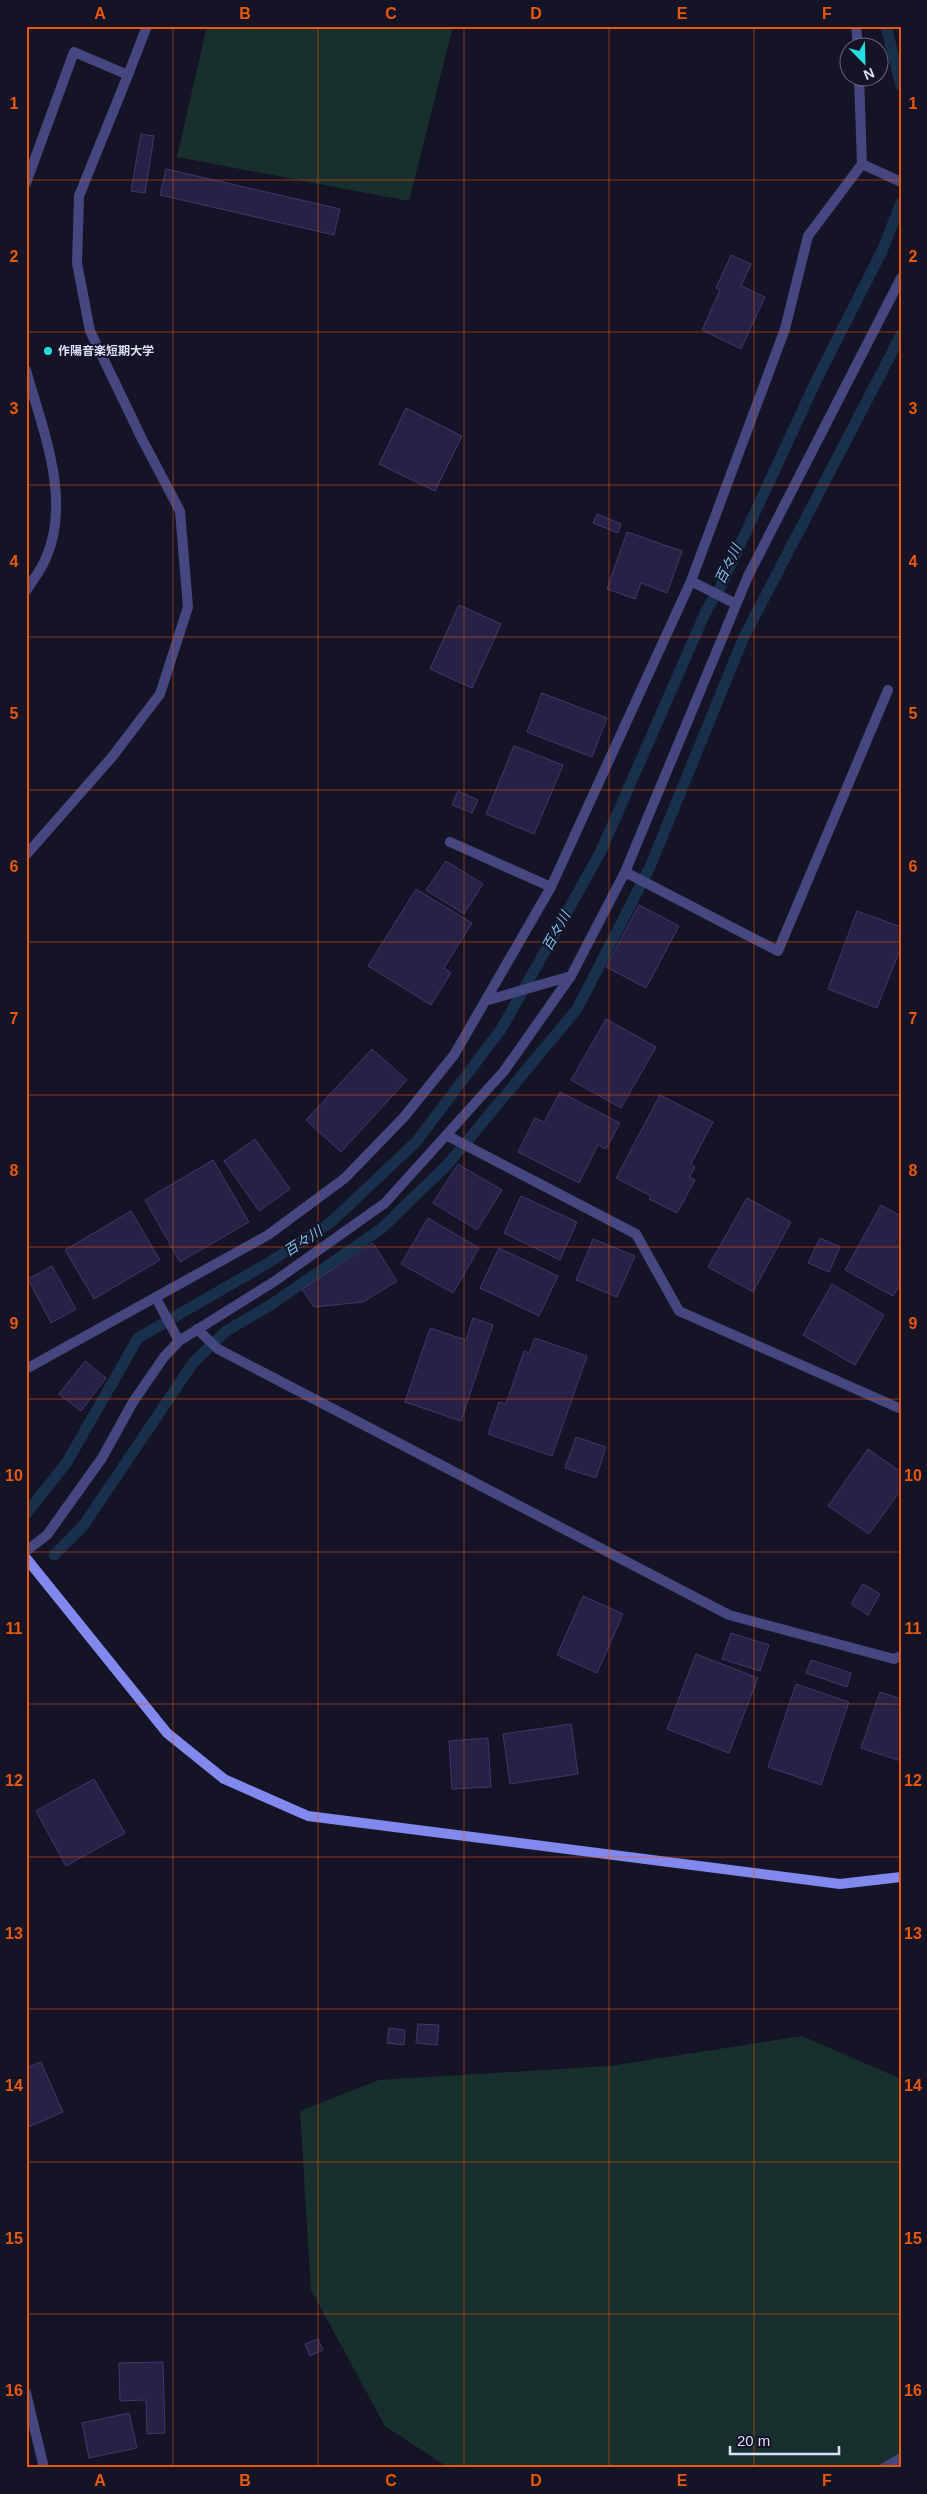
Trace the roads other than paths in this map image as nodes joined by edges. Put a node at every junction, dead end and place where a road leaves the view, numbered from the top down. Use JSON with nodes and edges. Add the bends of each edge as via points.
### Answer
{"nodes":[{"id":1,"x":147,"y":26,"type":"edge"},
{"id":2,"x":128,"y":75,"type":"junction"},
{"id":3,"x":860,"y":88,"type":"edge"},
{"id":4,"x":862,"y":164,"type":"junction"},
{"id":5,"x":898,"y":181,"type":"edge"},
{"id":6,"x":26,"y":183,"type":"edge"},
{"id":7,"x":901,"y":278,"type":"edge"},
{"id":8,"x":26,"y":370,"type":"edge"},
{"id":9,"x":691,"y":581,"type":"junction"},
{"id":10,"x":26,"y":591,"type":"edge"},
{"id":11,"x":736,"y":604,"type":"junction"},
{"id":12,"x":888,"y":690,"type":"dead end"},
{"id":13,"x":450,"y":842,"type":"dead end"},
{"id":14,"x":26,"y":855,"type":"edge"},
{"id":15,"x":625,"y":872,"type":"junction"},
{"id":16,"x":551,"y":887,"type":"junction"},
{"id":17,"x":571,"y":976,"type":"junction"},
{"id":18,"x":485,"y":1001,"type":"junction"},
{"id":19,"x":446,"y":1135,"type":"junction"},
{"id":20,"x":156,"y":1298,"type":"junction"},
{"id":21,"x":197,"y":1329,"type":"junction"},
{"id":22,"x":179,"y":1341,"type":"junction"},
{"id":23,"x":26,"y":1369,"type":"edge"},
{"id":24,"x":901,"y":1409,"type":"edge"},
{"id":25,"x":26,"y":1551,"type":"edge"},
{"id":26,"x":26,"y":1558,"type":"edge"},
{"id":27,"x":901,"y":1656,"type":"edge"},
{"id":28,"x":901,"y":1877,"type":"edge"},
{"id":29,"x":26,"y":2393,"type":"edge"},
{"id":30,"x":901,"y":2458,"type":"edge"},
{"id":31,"x":44,"y":2468,"type":"edge"},
{"id":32,"x":884,"y":2468,"type":"edge"}],
"edges":[{"from":1,"to":2,"type":"street"},
{"from":2,"to":6,"type":"street","via":[[74,52]]},
{"from":2,"to":14,"type":"street","via":[[79,196],[77,263],[90,331],[180,512],[188,607],[160,694],[112,757]]},
{"from":3,"to":4,"type":"street"},
{"from":4,"to":5,"type":"street"},
{"from":4,"to":9,"type":"street","via":[[808,236],[785,329]]},
{"from":7,"to":11,"type":"street"},
{"from":8,"to":10,"type":"street","via":[[55,485],[55,524],[46,558]]},
{"from":9,"to":11,"type":"street"},
{"from":9,"to":16,"type":"street"},
{"from":11,"to":15,"type":"street"},
{"from":12,"to":15,"type":"street","via":[[778,951]]},
{"from":13,"to":16,"type":"street"},
{"from":15,"to":17,"type":"street"},
{"from":16,"to":18,"type":"street"},
{"from":17,"to":18,"type":"street"},
{"from":17,"to":19,"type":"street","via":[[504,1071]]},
{"from":18,"to":20,"type":"street","via":[[454,1055],[404,1117],[345,1178],[268,1235]]},
{"from":19,"to":21,"type":"street","via":[[385,1203],[276,1281]]},
{"from":19,"to":24,"type":"street","via":[[636,1234],[679,1312]]},
{"from":20,"to":22,"type":"street"},
{"from":20,"to":23,"type":"street"},
{"from":21,"to":22,"type":"street"},
{"from":21,"to":27,"type":"street","via":[[218,1349],[729,1615],[894,1659]]},
{"from":22,"to":25,"type":"street","via":[[133,1402],[102,1458],[47,1535]]},
{"from":26,"to":28,"type":"street","via":[[167,1733],[224,1779],[308,1816],[840,1884]]},
{"from":29,"to":31,"type":"street"},
{"from":30,"to":32,"type":"street"}]}
